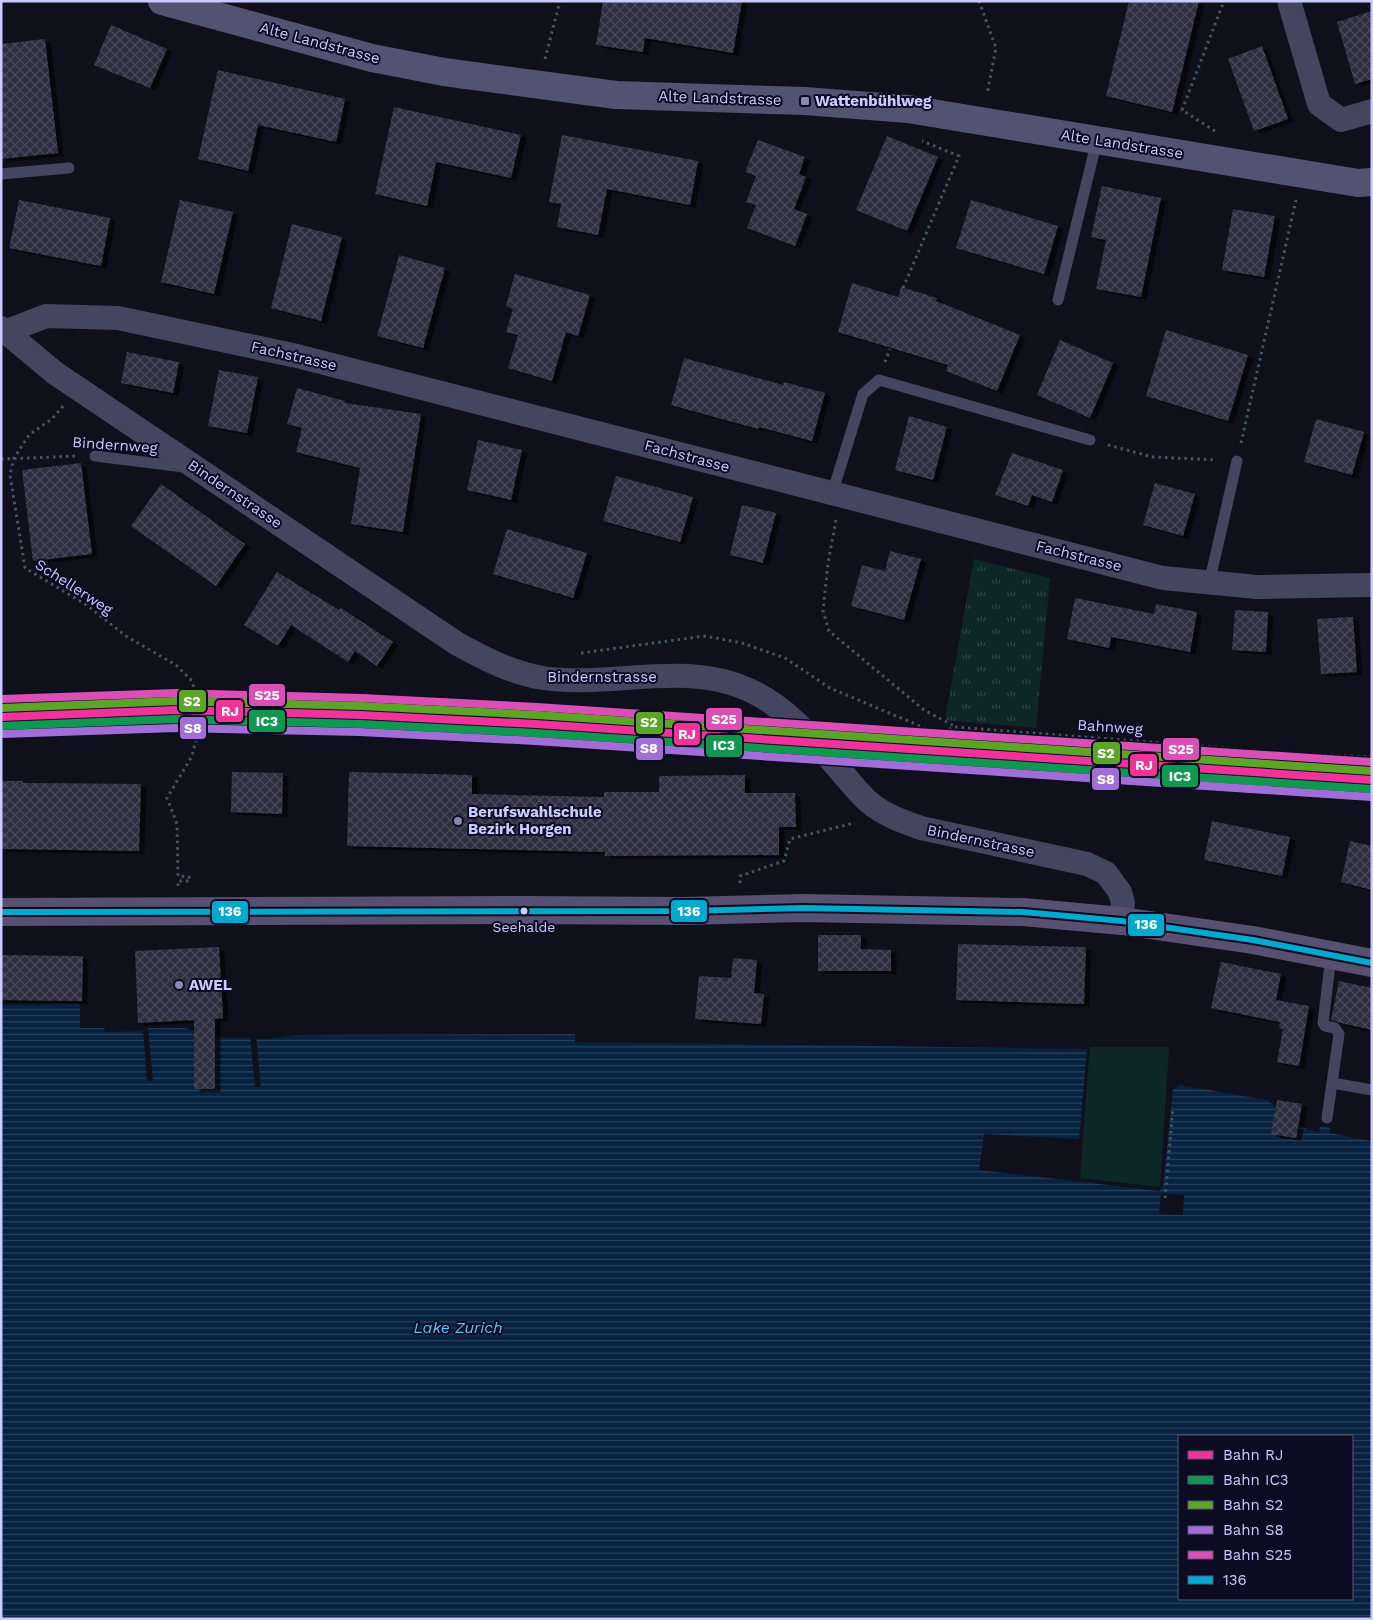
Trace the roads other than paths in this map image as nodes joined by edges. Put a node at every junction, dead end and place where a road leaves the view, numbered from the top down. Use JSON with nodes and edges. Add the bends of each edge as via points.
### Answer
{"nodes":[{"id":1,"x":162,"y":1,"type":"edge"},
{"id":2,"x":1289,"y":1,"type":"edge"},
{"id":3,"x":1372,"y":111,"type":"edge"},
{"id":4,"x":1097,"y":140,"type":"junction"},
{"id":5,"x":69,"y":168,"type":"dead end"},
{"id":6,"x":1,"y":174,"type":"edge"},
{"id":7,"x":1372,"y":182,"type":"edge"},
{"id":8,"x":1058,"y":300,"type":"dead end"},
{"id":9,"x":3,"y":330,"type":"edge"},
{"id":10,"x":1090,"y":440,"type":"road end"},
{"id":11,"x":95,"y":456,"type":"road end"},
{"id":12,"x":1237,"y":461,"type":"road end"},
{"id":13,"x":196,"y":468,"type":"junction"},
{"id":14,"x":834,"y":505,"type":"junction"},
{"id":15,"x":1209,"y":584,"type":"junction"},
{"id":16,"x":1372,"y":585,"type":"edge"},
{"id":17,"x":1,"y":912,"type":"edge"},
{"id":18,"x":1122,"y":921,"type":"junction"},
{"id":19,"x":1331,"y":956,"type":"junction"},
{"id":20,"x":1372,"y":963,"type":"edge"},
{"id":21,"x":1332,"y":1083,"type":"junction"},
{"id":22,"x":1372,"y":1090,"type":"edge"},
{"id":23,"x":1327,"y":1118,"type":"dead end"}],
"edges":[{"from":1,"to":4,"type":"main road","name":"Alte Landstrasse","via":[[372,58],[444,72],[616,95],[804,101],[908,109]]},
{"from":2,"to":3,"type":"street","via":[[1319,104],[1341,120]]},
{"from":4,"to":7,"type":"main road","name":"Alte Landstrasse","via":[[1358,183]]},
{"from":4,"to":8,"type":"lane"},
{"from":5,"to":6,"type":"lane"},
{"from":9,"to":13,"type":"street","name":"Bindernstrasse","via":[[55,373]]},
{"from":9,"to":14,"type":"street","name":"Fachstrasse","via":[[46,316],[118,318],[298,356]]},
{"from":10,"to":14,"type":"lane","via":[[879,380],[863,394]]},
{"from":11,"to":13,"type":"lane","name":"Bindernweg"},
{"from":12,"to":15,"type":"lane"},
{"from":13,"to":18,"type":"street","name":"Bindernstrasse","via":[[488,661],[542,678],[694,676],[748,689],[776,705],[804,730],[870,804],[898,820],[921,828],[1087,864],[1106,873],[1120,892]]},
{"from":14,"to":15,"type":"street","name":"Fachstrasse","via":[[1164,578]]},
{"from":15,"to":16,"type":"street","name":"Fachstrasse","via":[[1257,587]]},
{"from":17,"to":18,"type":"main road","via":[[803,908],[1023,912]]},
{"from":18,"to":19,"type":"main road","via":[[1253,940]]},
{"from":19,"to":20,"type":"main road"},
{"from":19,"to":21,"type":"lane","via":[[1323,1023],[1335,1028],[1339,1034]]},
{"from":21,"to":22,"type":"lane"},
{"from":21,"to":23,"type":"lane"}]}
